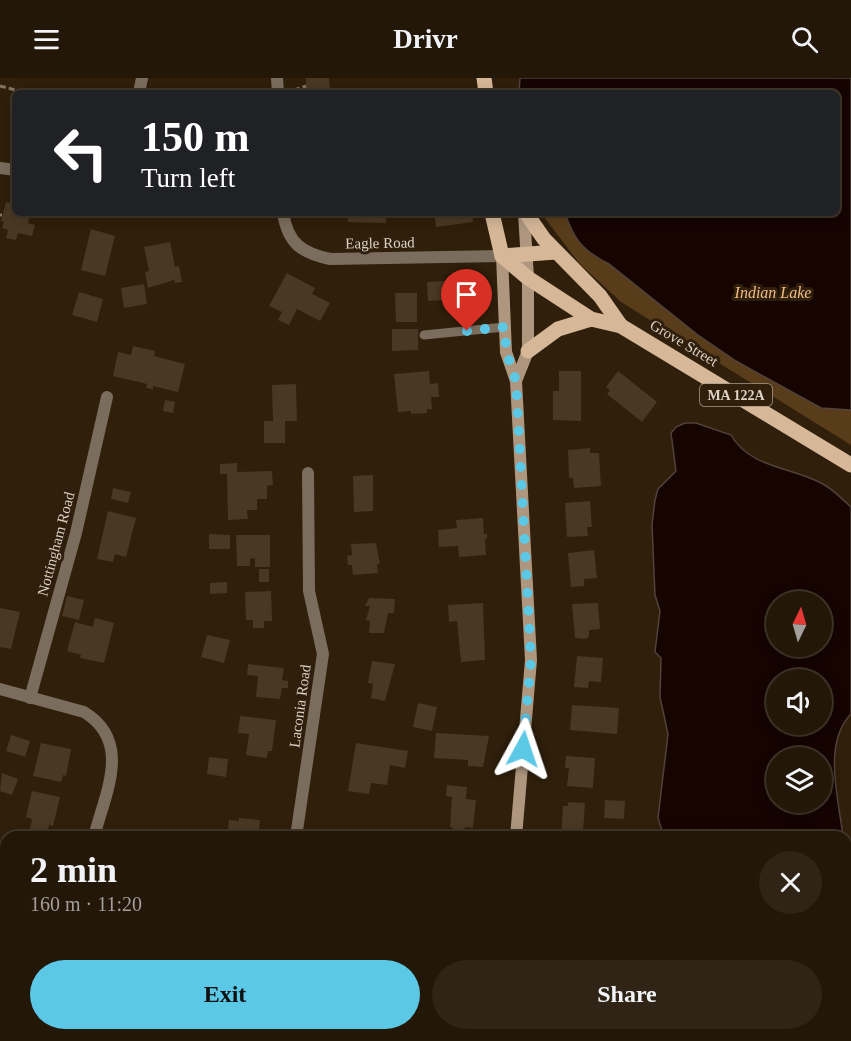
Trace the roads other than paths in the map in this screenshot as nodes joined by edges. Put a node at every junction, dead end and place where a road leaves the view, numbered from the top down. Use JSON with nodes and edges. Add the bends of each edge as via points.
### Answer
{"nodes":[{"id":1,"x":284,"y":216,"type":"edge"},
{"id":2,"x":493,"y":216,"type":"edge"},
{"id":3,"x":525,"y":216,"type":"edge"},
{"id":4,"x":527,"y":216,"type":"edge"},
{"id":5,"x":556,"y":252,"type":"junction"},
{"id":6,"x":502,"y":256,"type":"junction"},
{"id":7,"x":528,"y":256,"type":"junction"},
{"id":8,"x":528,"y":279,"type":"junction"},
{"id":9,"x":591,"y":319,"type":"junction"},
{"id":10,"x":621,"y":326,"type":"junction"},
{"id":11,"x":505,"y":327,"type":"junction"},
{"id":12,"x":424,"y":335,"type":"dead end"},
{"id":13,"x":528,"y":351,"type":"junction"},
{"id":14,"x":516,"y":381,"type":"junction"},
{"id":15,"x":107,"y":397,"type":"dead end"},
{"id":16,"x":851,"y":465,"type":"edge"},
{"id":17,"x":308,"y":473,"type":"dead end"},
{"id":18,"x":0,"y":689,"type":"edge"},
{"id":19,"x":30,"y":698,"type":"junction"},
{"id":20,"x":96,"y":831,"type":"edge"},
{"id":21,"x":297,"y":831,"type":"edge"},
{"id":22,"x":517,"y":831,"type":"edge"}],
"edges":[{"from":1,"to":6,"type":"street","name":"Eagle Road","via":[[293,239],[313,256]]},
{"from":2,"to":6,"type":"main road"},
{"from":3,"to":7,"type":"main road"},
{"from":4,"to":5,"type":"main road","name":"Grove Street","number":"MA 122A"},
{"from":5,"to":7,"type":"main road"},
{"from":5,"to":10,"type":"main road","name":"Grove Street","number":"MA 122A","via":[[600,296]]},
{"from":6,"to":7,"type":"main road"},
{"from":6,"to":8,"type":"main road","name":"Grove Street","number":"MA 122A"},
{"from":6,"to":11,"type":"main road"},
{"from":7,"to":8,"type":"main road"},
{"from":8,"to":9,"type":"main road","name":"Grove Street","number":"MA 122A"},
{"from":8,"to":13,"type":"main road"},
{"from":9,"to":10,"type":"main road","name":"Grove Street","number":"MA 122A"},
{"from":9,"to":13,"type":"main road","via":[[558,329]]},
{"from":10,"to":16,"type":"main road","name":"Grove Street","number":"MA 122A"},
{"from":11,"to":12,"type":"lane"},
{"from":11,"to":14,"type":"main road","via":[[506,351]]},
{"from":13,"to":14,"type":"main road"},
{"from":14,"to":22,"type":"main road","via":[[531,660]]},
{"from":15,"to":19,"type":"street","name":"Nottingham Road","via":[[76,532]]},
{"from":17,"to":21,"type":"street","name":"Laconia Road","via":[[309,591],[323,654]]},
{"from":18,"to":19,"type":"street"},
{"from":19,"to":20,"type":"street","via":[[84,712],[99,723],[111,740],[112,768]]}]}
